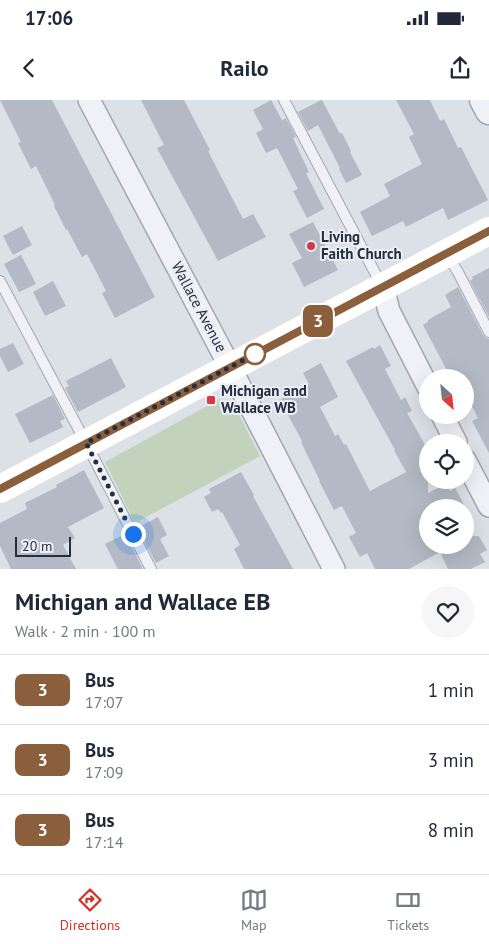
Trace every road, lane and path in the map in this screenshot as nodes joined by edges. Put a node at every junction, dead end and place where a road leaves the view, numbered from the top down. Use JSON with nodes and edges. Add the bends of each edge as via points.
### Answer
{"nodes":[{"id":1,"x":89,"y":100,"type":"edge"},
{"id":2,"x":284,"y":100,"type":"edge"},
{"id":3,"x":483,"y":100,"type":"edge"},
{"id":4,"x":489,"y":111,"type":"edge"},
{"id":5,"x":489,"y":231,"type":"edge"},
{"id":6,"x":447,"y":253,"type":"junction"},
{"id":7,"x":0,"y":281,"type":"edge"},
{"id":8,"x":383,"y":287,"type":"junction"},
{"id":9,"x":489,"y":332,"type":"edge"},
{"id":10,"x":230,"y":367,"type":"junction"},
{"id":11,"x":419,"y":370,"type":"edge"},
{"id":12,"x":86,"y":443,"type":"junction"},
{"id":13,"x":474,"y":477,"type":"edge"},
{"id":14,"x":0,"y":489,"type":"edge"},
{"id":15,"x":489,"y":506,"type":"edge"},
{"id":16,"x":151,"y":569,"type":"edge"},
{"id":17,"x":334,"y":569,"type":"edge"}],
"edges":[{"from":1,"to":10,"type":"street","name":"Wallace Avenue"},
{"from":2,"to":8,"type":"lane"},
{"from":3,"to":4,"type":"street"},
{"from":5,"to":6,"type":"main road"},
{"from":6,"to":8,"type":"main road"},
{"from":6,"to":9,"type":"lane"},
{"from":7,"to":12,"type":"lane"},
{"from":8,"to":10,"type":"main road"},
{"from":8,"to":11,"type":"street","via":[[388,311]]},
{"from":10,"to":12,"type":"main road"},
{"from":10,"to":17,"type":"street","name":"Wallace Avenue"},
{"from":12,"to":14,"type":"main road"},
{"from":12,"to":16,"type":"lane"},
{"from":13,"to":15,"type":"street"}]}
